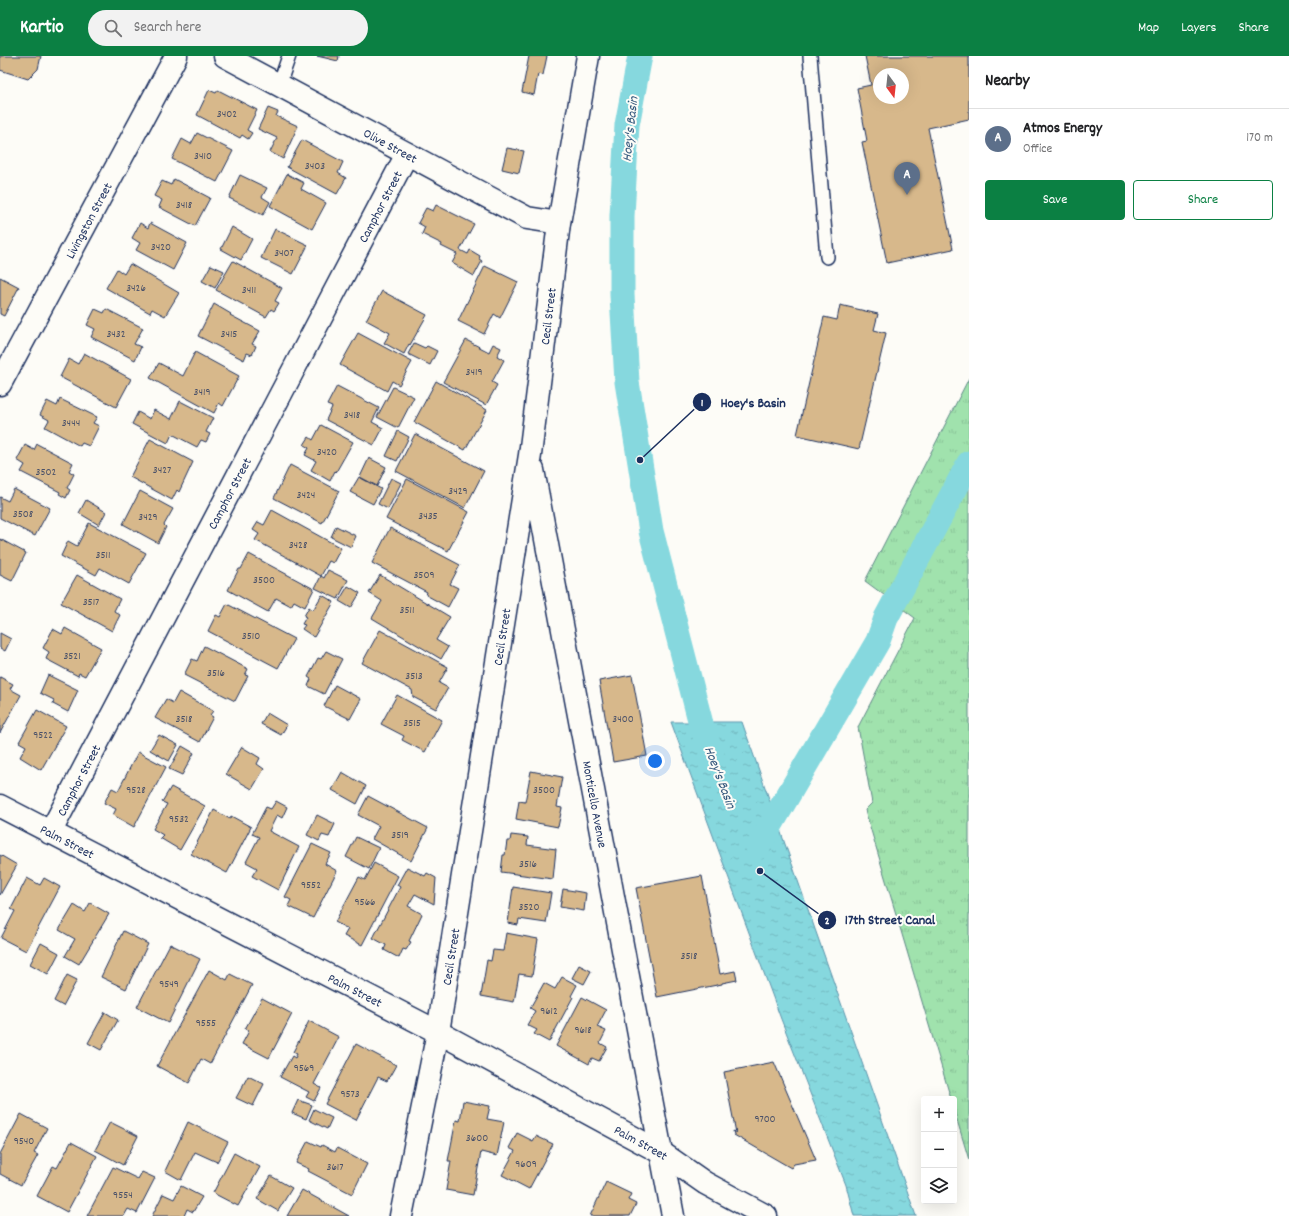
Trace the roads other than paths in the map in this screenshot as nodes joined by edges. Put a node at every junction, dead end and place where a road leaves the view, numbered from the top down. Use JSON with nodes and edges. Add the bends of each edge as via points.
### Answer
{"nodes":[{"id":1,"x":176,"y":56,"type":"edge"},
{"id":2,"x":225,"y":56,"type":"edge"},
{"id":3,"x":289,"y":56,"type":"edge"},
{"id":4,"x":588,"y":56,"type":"edge"},
{"id":5,"x":810,"y":56,"type":"edge"},
{"id":6,"x":279,"y":85,"type":"junction"},
{"id":7,"x":407,"y":154,"type":"junction"},
{"id":8,"x":559,"y":223,"type":"junction"},
{"id":9,"x":827,"y":257,"type":"dead end"},
{"id":10,"x":2,"y":375,"type":"edge"},
{"id":11,"x":530,"y":455,"type":"junction"},
{"id":12,"x":0,"y":806,"type":"edge"},
{"id":13,"x":50,"y":833,"type":"junction"},
{"id":14,"x":438,"y":1032,"type":"junction"},
{"id":15,"x":662,"y":1153,"type":"junction"},
{"id":16,"x":401,"y":1216,"type":"edge"},
{"id":17,"x":673,"y":1216,"type":"edge"},
{"id":18,"x":766,"y":1216,"type":"edge"}],
"edges":[{"from":1,"to":10,"type":"street","name":"Livingston Street"},
{"from":2,"to":6,"type":"street","name":"Olive Street"},
{"from":3,"to":6,"type":"lane"},
{"from":4,"to":8,"type":"street","name":"Cecil Street"},
{"from":5,"to":9,"type":"lane"},
{"from":6,"to":7,"type":"street","name":"Olive Street"},
{"from":7,"to":8,"type":"street","name":"Olive Street","via":[[527,218]]},
{"from":7,"to":13,"type":"street","name":"Camphor Street"},
{"from":8,"to":11,"type":"street","name":"Cecil Street"},
{"from":11,"to":14,"type":"street","name":"Cecil Street"},
{"from":11,"to":15,"type":"street","name":"Monticello Avenue"},
{"from":12,"to":13,"type":"street","name":"Palm Street"},
{"from":13,"to":14,"type":"street","name":"Palm Street"},
{"from":14,"to":15,"type":"street","name":"Palm Street"},
{"from":14,"to":16,"type":"street","name":"Cecil Street"},
{"from":15,"to":17,"type":"street","name":"Monticello Avenue"},
{"from":15,"to":18,"type":"street","name":"Palm Street","via":[[705,1183]]}]}
